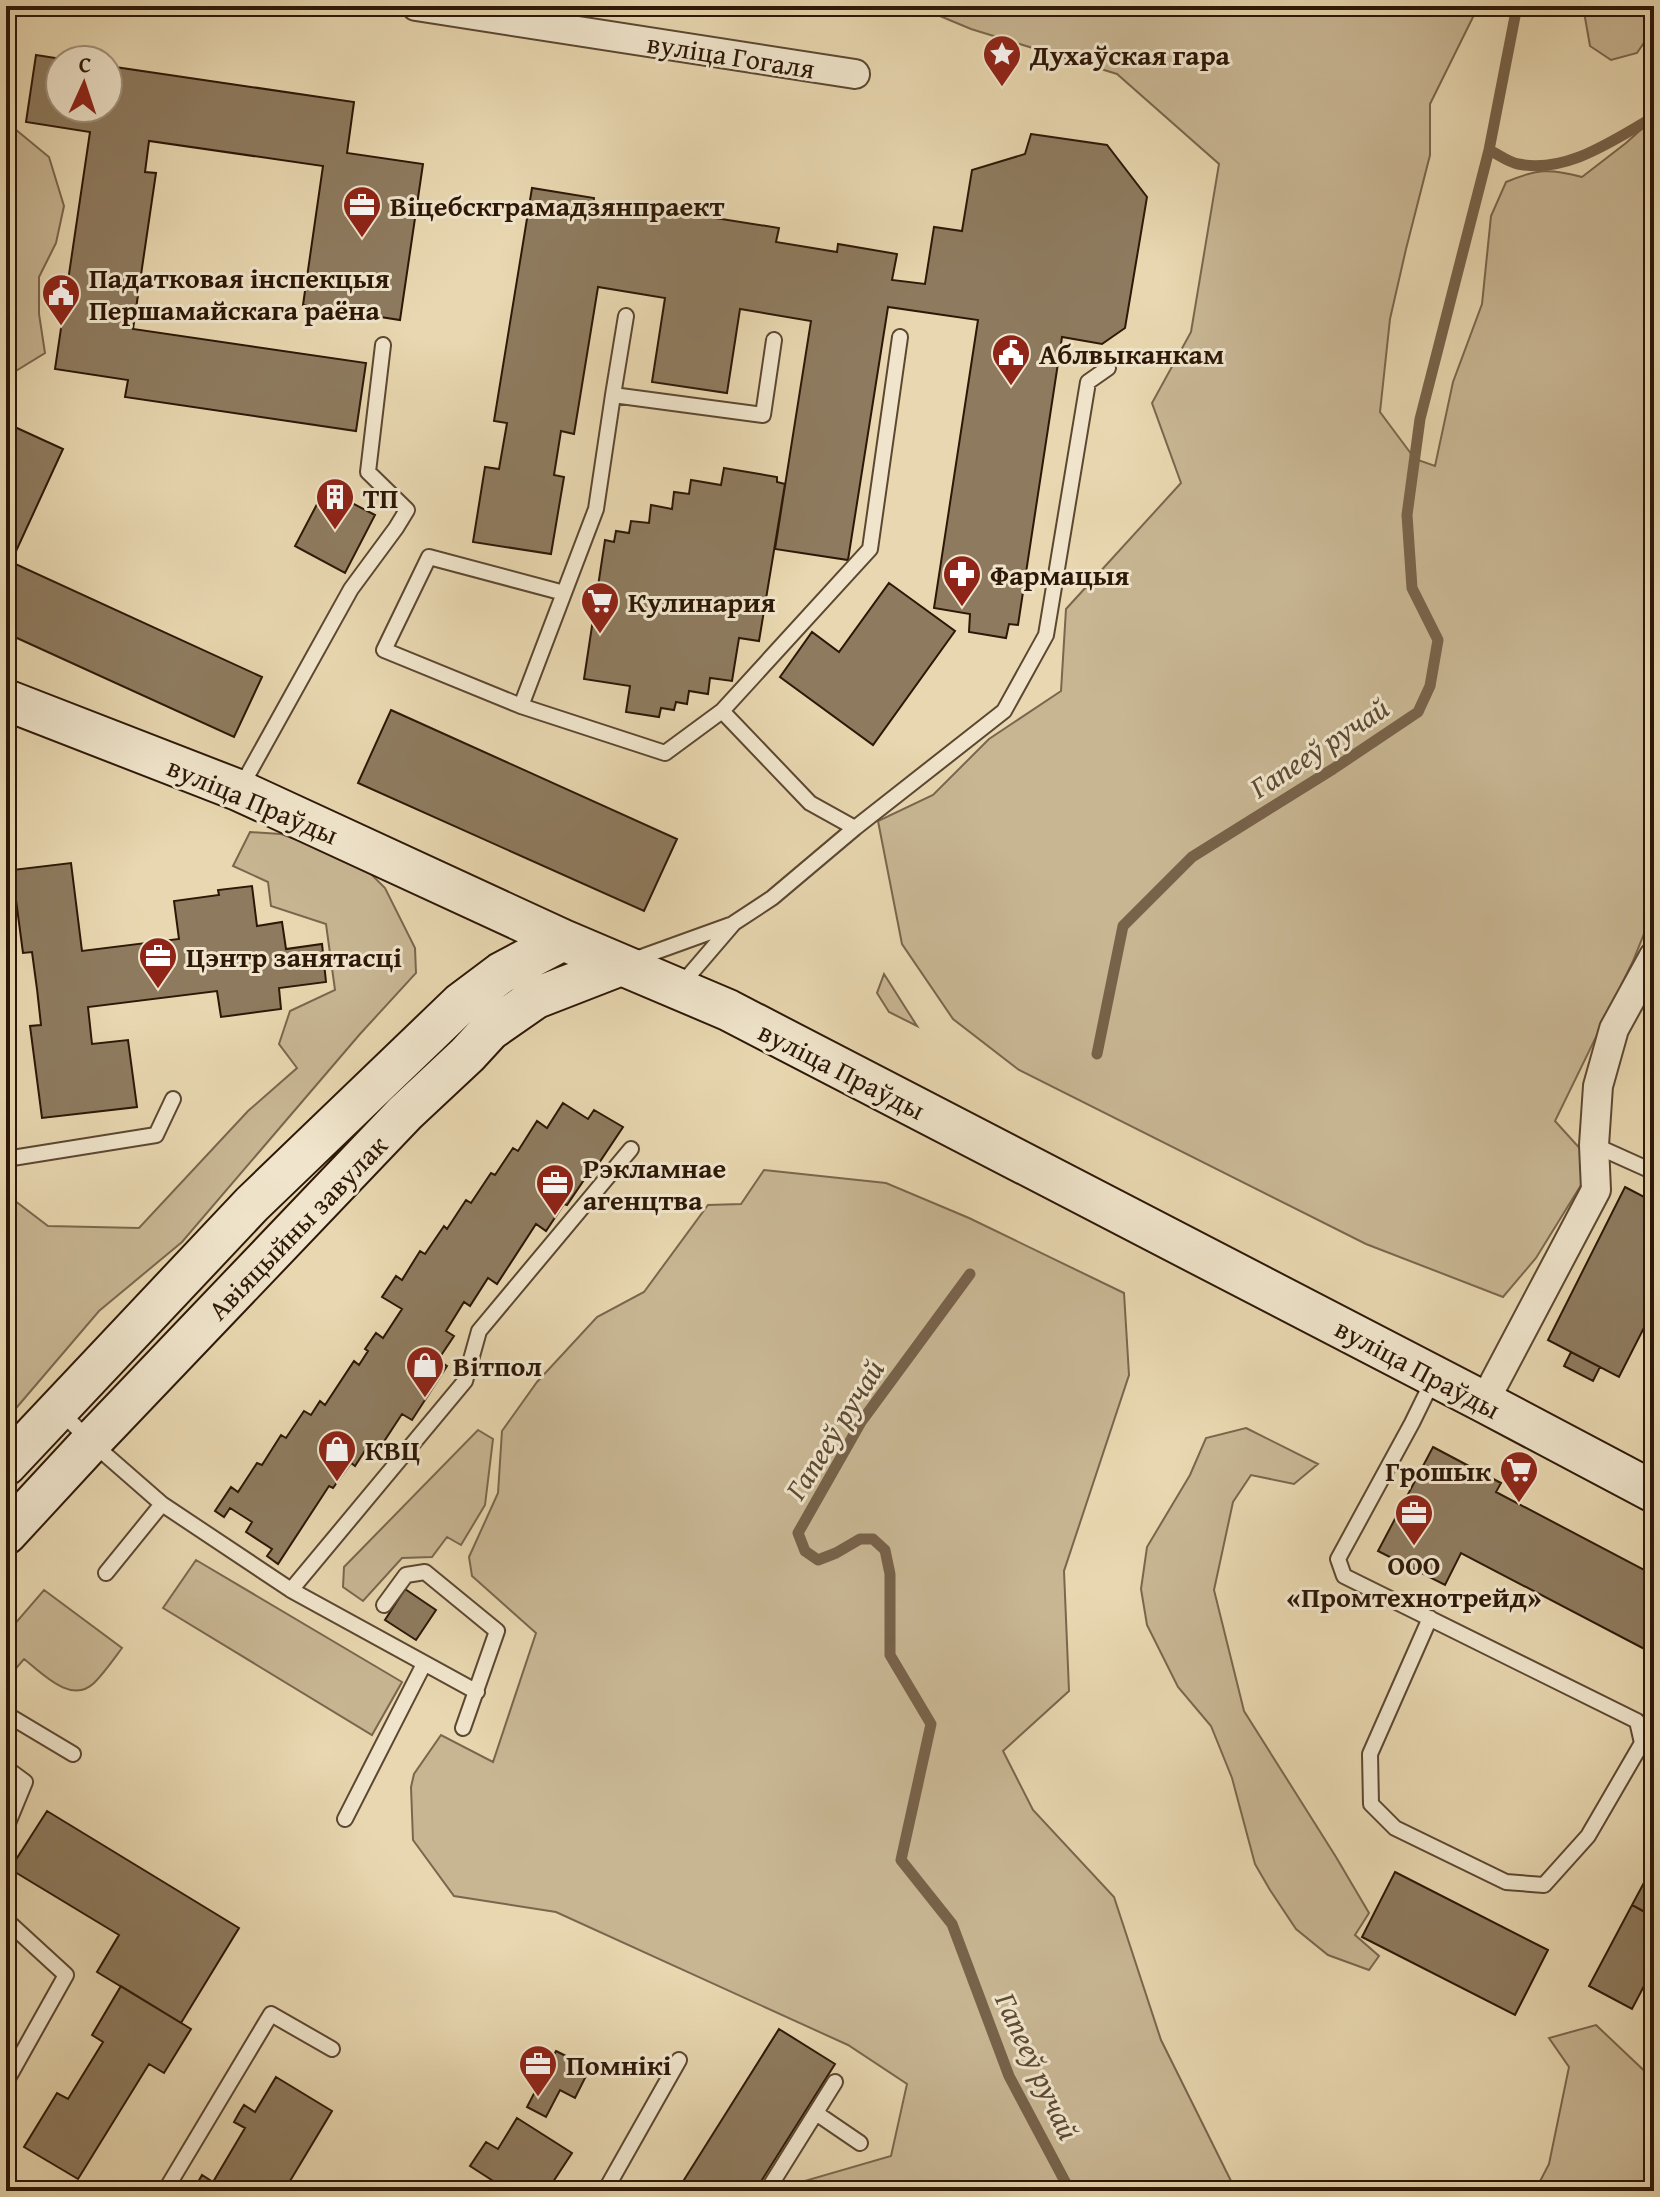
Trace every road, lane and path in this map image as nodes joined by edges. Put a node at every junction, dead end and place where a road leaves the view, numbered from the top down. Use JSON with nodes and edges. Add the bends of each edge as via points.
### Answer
{"nodes":[{"id":1,"x":416,"y":6,"type":"edge"},
{"id":2,"x":855,"y":74,"type":"dead end"},
{"id":3,"x":626,"y":316,"type":"dead end"},
{"id":4,"x":900,"y":337,"type":"dead end"},
{"id":5,"x":774,"y":340,"type":"dead end"},
{"id":6,"x":383,"y":345,"type":"dead end"},
{"id":7,"x":1108,"y":368,"type":"dead end"},
{"id":8,"x":613,"y":395,"type":"junction"},
{"id":9,"x":564,"y":593,"type":"junction"},
{"id":10,"x":6,"y":700,"type":"edge"},
{"id":11,"x":521,"y":706,"type":"junction"},
{"id":12,"x":722,"y":711,"type":"junction"},
{"id":13,"x":238,"y":790,"type":"junction"},
{"id":14,"x":855,"y":828,"type":"junction"},
{"id":15,"x":734,"y":923,"type":"junction"},
{"id":16,"x":563,"y":940,"type":"junction"},
{"id":17,"x":1654,"y":956,"type":"edge"},
{"id":18,"x":621,"y":965,"type":"junction"},
{"id":19,"x":677,"y":989,"type":"junction"},
{"id":20,"x":173,"y":1099,"type":"dead end"},
{"id":21,"x":1594,"y":1145,"type":"junction"},
{"id":22,"x":631,"y":1149,"type":"dead end"},
{"id":23,"x":6,"y":1159,"type":"edge"},
{"id":24,"x":1654,"y":1172,"type":"edge"},
{"id":25,"x":1435,"y":1376,"type":"junction"},
{"id":26,"x":1484,"y":1402,"type":"junction"},
{"id":27,"x":58,"y":1409,"type":"junction"},
{"id":28,"x":91,"y":1442,"type":"junction"},
{"id":29,"x":6,"y":1465,"type":"edge"},
{"id":30,"x":1654,"y":1492,"type":"edge"},
{"id":31,"x":162,"y":1504,"type":"junction"},
{"id":32,"x":6,"y":1534,"type":"edge"},
{"id":33,"x":106,"y":1573,"type":"dead end"},
{"id":34,"x":291,"y":1590,"type":"junction"},
{"id":35,"x":384,"y":1605,"type":"dead end"},
{"id":36,"x":1430,"y":1618,"type":"junction"},
{"id":37,"x":424,"y":1664,"type":"junction"},
{"id":38,"x":477,"y":1692,"type":"junction"},
{"id":39,"x":6,"y":1714,"type":"edge"},
{"id":40,"x":463,"y":1728,"type":"dead end"},
{"id":41,"x":73,"y":1754,"type":"dead end"},
{"id":42,"x":6,"y":1768,"type":"edge"},
{"id":43,"x":345,"y":1819,"type":"dead end"},
{"id":44,"x":6,"y":1828,"type":"edge"},
{"id":45,"x":6,"y":1920,"type":"edge"},
{"id":46,"x":332,"y":2049,"type":"dead end"},
{"id":47,"x":679,"y":2060,"type":"dead end"},
{"id":48,"x":6,"y":2082,"type":"edge"},
{"id":49,"x":835,"y":2082,"type":"dead end"},
{"id":50,"x":816,"y":2113,"type":"junction"},
{"id":51,"x":860,"y":2143,"type":"dead end"},
{"id":52,"x":165,"y":2191,"type":"edge"},
{"id":53,"x":605,"y":2191,"type":"edge"},
{"id":54,"x":767,"y":2191,"type":"edge"}],
"edges":[{"from":1,"to":2,"type":"street","name":"вуліца Гогаля"},
{"from":3,"to":8,"type":"lane"},
{"from":4,"to":12,"type":"lane","via":[[870,549]]},
{"from":5,"to":8,"type":"lane","via":[[763,415]]},
{"from":6,"to":13,"type":"lane","via":[[368,472],[407,510],[351,589]]},
{"from":7,"to":14,"type":"lane","via":[[1088,382],[1046,635],[1004,711]]},
{"from":8,"to":9,"type":"lane","via":[[596,509]]},
{"from":9,"to":11,"type":"lane"},
{"from":9,"to":11,"type":"lane","via":[[429,557],[384,650]]},
{"from":10,"to":13,"type":"main road","name":"вуліца Праўды"},
{"from":11,"to":12,"type":"lane","via":[[665,753]]},
{"from":12,"to":14,"type":"lane","via":[[810,803]]},
{"from":13,"to":16,"type":"main road","name":"вуліца Праўды"},
{"from":14,"to":15,"type":"lane"},
{"from":15,"to":18,"type":"lane"},
{"from":15,"to":19,"type":"lane"},
{"from":16,"to":18,"type":"main road","name":"вуліца Праўды"},
{"from":16,"to":27,"type":"main road","name":"Авіяцыйны завулак","via":[[501,973],[461,1003],[252,1204]]},
{"from":17,"to":21,"type":"street","via":[[1614,1029],[1598,1086]]},
{"from":18,"to":19,"type":"main road","name":"вуліца Праўды"},
{"from":18,"to":28,"type":"main road","name":"Авіяцыйны завулак","via":[[536,998],[490,1030]]},
{"from":19,"to":25,"type":"main road","name":"вуліца Праўды","via":[[728,1010]]},
{"from":20,"to":23,"type":"lane","via":[[156,1135]]},
{"from":21,"to":24,"type":"lane"},
{"from":21,"to":26,"type":"street","via":[[1596,1190]]},
{"from":22,"to":34,"type":"lane","via":[[479,1331],[465,1381]]},
{"from":25,"to":26,"type":"main road","name":"вуліца Праўды"},
{"from":25,"to":36,"type":"lane","via":[[1338,1559],[1344,1576]]},
{"from":26,"to":30,"type":"main road","name":"вуліца Праўды"},
{"from":27,"to":28,"type":"lane"},
{"from":27,"to":29,"type":"main road","name":"Авіяцыйны завулак"},
{"from":28,"to":31,"type":"lane"},
{"from":28,"to":32,"type":"main road","name":"Авіяцыйны завулак"},
{"from":31,"to":33,"type":"lane"},
{"from":31,"to":34,"type":"lane"},
{"from":34,"to":37,"type":"lane"},
{"from":35,"to":38,"type":"lane","via":[[406,1575],[425,1572],[497,1631]]},
{"from":36,"to":36,"type":"lane","via":[[1370,1754],[1371,1804],[1395,1828],[1506,1882],[1544,1885],[1588,1836],[1642,1743],[1637,1721]]},
{"from":37,"to":38,"type":"lane"},
{"from":37,"to":43,"type":"lane"},
{"from":38,"to":40,"type":"lane"},
{"from":39,"to":41,"type":"lane"},
{"from":42,"to":44,"type":"lane","via":[[25,1782]]},
{"from":45,"to":48,"type":"lane","via":[[66,1975]]},
{"from":46,"to":52,"type":"lane","via":[[271,2014]]},
{"from":47,"to":53,"type":"lane"},
{"from":49,"to":50,"type":"lane"},
{"from":50,"to":51,"type":"lane"},
{"from":50,"to":54,"type":"lane"}]}
